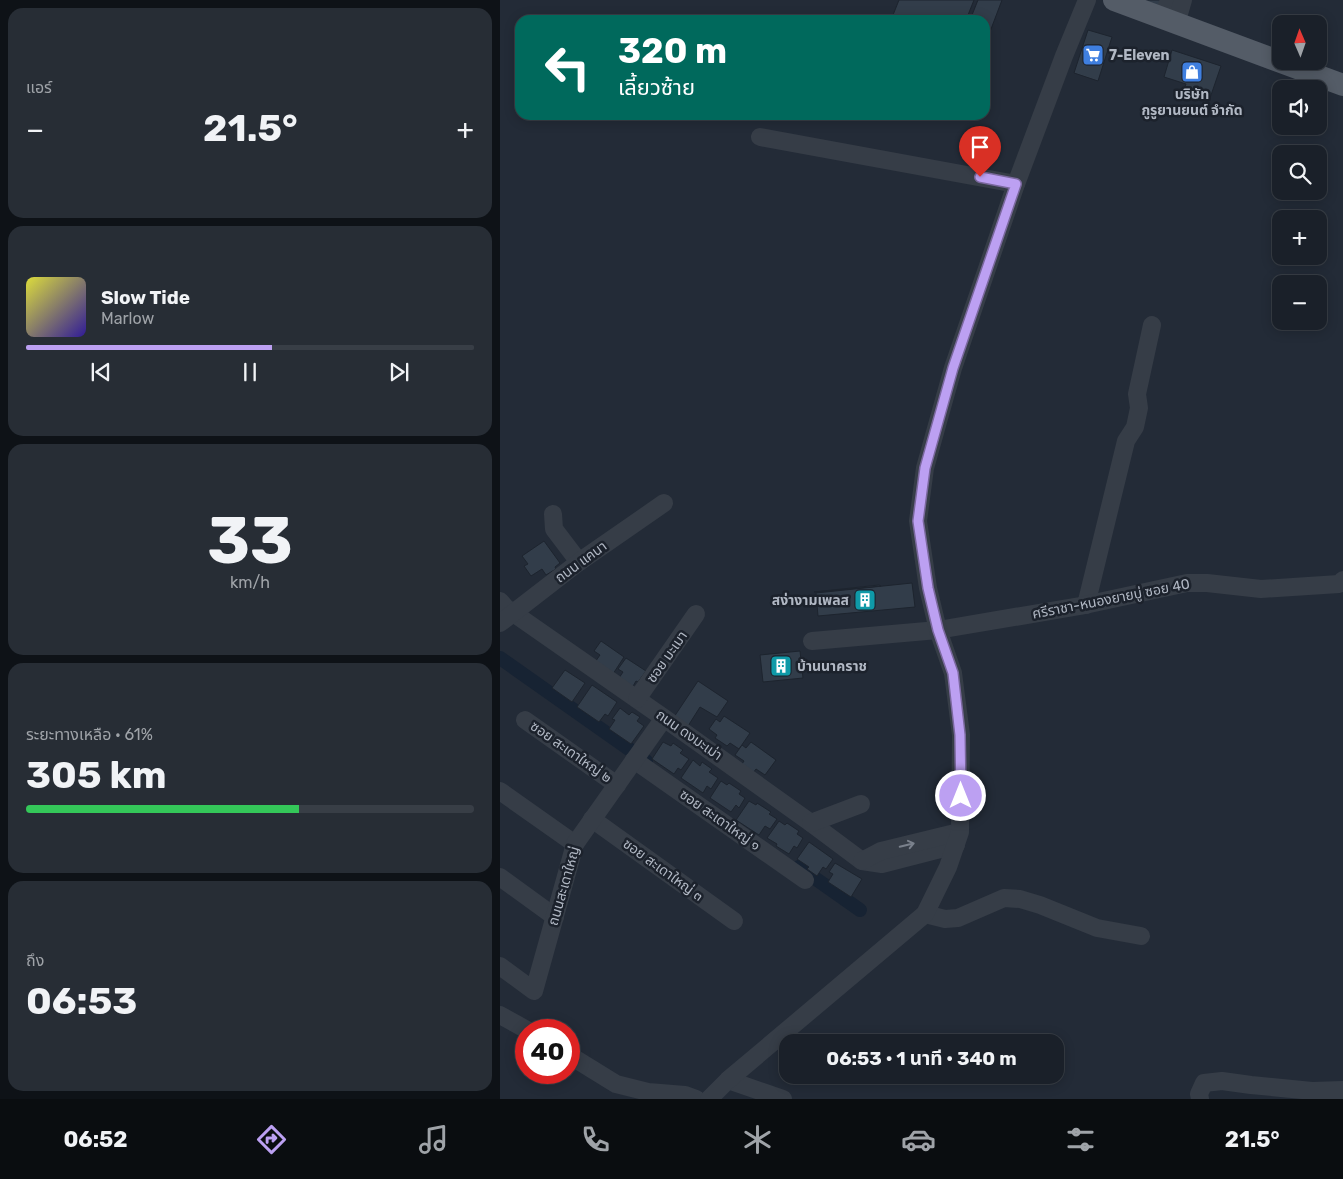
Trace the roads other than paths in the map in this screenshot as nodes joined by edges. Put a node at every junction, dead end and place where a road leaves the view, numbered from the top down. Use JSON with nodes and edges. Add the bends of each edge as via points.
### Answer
{"nodes":[{"id":1,"x":1086,"y":0,"type":"edge"},
{"id":2,"x":1114,"y":0,"type":"edge"},
{"id":3,"x":1183,"y":0,"type":"edge"},
{"id":4,"x":1169,"y":14,"type":"edge"},
{"id":5,"x":1343,"y":85,"type":"edge"},
{"id":6,"x":760,"y":138,"type":"dead end"},
{"id":7,"x":1016,"y":184,"type":"junction"},
{"id":8,"x":1152,"y":325,"type":"dead end"},
{"id":9,"x":664,"y":503,"type":"dead end"},
{"id":10,"x":553,"y":514,"type":"dead end"},
{"id":11,"x":579,"y":562,"type":"junction"},
{"id":12,"x":1343,"y":580,"type":"edge"},
{"id":13,"x":500,"y":601,"type":"edge"},
{"id":14,"x":1086,"y":605,"type":"junction"},
{"id":15,"x":696,"y":614,"type":"dead end"},
{"id":16,"x":507,"y":618,"type":"edge"},
{"id":17,"x":938,"y":630,"type":"junction"},
{"id":18,"x":812,"y":641,"type":"dead end"},
{"id":19,"x":637,"y":699,"type":"junction"},
{"id":20,"x":664,"y":718,"type":"junction"},
{"id":21,"x":526,"y":720,"type":"dead end"},
{"id":22,"x":639,"y":754,"type":"junction"},
{"id":23,"x":617,"y":784,"type":"junction"},
{"id":24,"x":500,"y":791,"type":"edge"},
{"id":25,"x":861,"y":804,"type":"dead end"},
{"id":26,"x":592,"y":819,"type":"junction"},
{"id":27,"x":811,"y":822,"type":"junction"},
{"id":28,"x":958,"y":839,"type":"junction"},
{"id":29,"x":574,"y":844,"type":"junction"},
{"id":30,"x":500,"y":876,"type":"edge"},
{"id":31,"x":805,"y":880,"type":"dead end"},
{"id":32,"x":925,"y":914,"type":"junction"},
{"id":33,"x":555,"y":917,"type":"junction"},
{"id":34,"x":734,"y":921,"type":"dead end"},
{"id":35,"x":1141,"y":936,"type":"dead end"},
{"id":36,"x":500,"y":966,"type":"edge"},
{"id":37,"x":500,"y":1015,"type":"edge"},
{"id":38,"x":515,"y":1022,"type":"edge"},
{"id":39,"x":580,"y":1062,"type":"edge"},
{"id":40,"x":728,"y":1080,"type":"junction"},
{"id":41,"x":1343,"y":1090,"type":"edge"},
{"id":42,"x":696,"y":1099,"type":"edge"},
{"id":43,"x":709,"y":1099,"type":"edge"},
{"id":44,"x":782,"y":1099,"type":"edge"},
{"id":45,"x":1200,"y":1099,"type":"edge"}],
"edges":[{"from":1,"to":7,"type":"street"},
{"from":2,"to":4,"type":"main road"},
{"from":3,"to":4,"type":"street"},
{"from":4,"to":5,"type":"main road"},
{"from":6,"to":7,"type":"street"},
{"from":7,"to":17,"type":"street","via":[[953,368],[925,468],[918,521]]},
{"from":8,"to":14,"type":"street","via":[[1136,394],[1139,408],[1135,427],[1126,441]]},
{"from":9,"to":11,"type":"street","name":"ถนน แคนา"},
{"from":10,"to":11,"type":"street","via":[[554,529]]},
{"from":11,"to":16,"type":"street","name":"ถนน แคนา"},
{"from":12,"to":14,"type":"street","name":"ศรีราชา-หนองยายบู่ ซอย 40","via":[[1338,584],[1261,588],[1187,583]]},
{"from":13,"to":16,"type":"street","name":"ถนน ดงมะเม่า","via":[[506,608]]},
{"from":14,"to":17,"type":"street","name":"ศรีราชา-หนองยายบู่ ซอย 40"},
{"from":15,"to":19,"type":"street","name":"ซอย มะเมา"},
{"from":16,"to":19,"type":"street","name":"ถนน ดงมะเม่า"},
{"from":17,"to":18,"type":"street","name":"ศรีราชา-หนองยายบู่ ซอย 40"},
{"from":17,"to":28,"type":"street","via":[[953,673],[960,735]]},
{"from":19,"to":20,"type":"street","name":"ถนน ดงมะเม่า"},
{"from":20,"to":22,"type":"street","name":"ถนนสะเดาใหญ่"},
{"from":20,"to":27,"type":"street","name":"ถนน ดงมะเม่า"},
{"from":21,"to":23,"type":"street","name":"ซอย สะเดาใหญ่ ๒"},
{"from":22,"to":23,"type":"street","name":"ถนนสะเดาใหญ่"},
{"from":22,"to":31,"type":"street","name":"ซอย สะเดาใหญ่ ๑"},
{"from":23,"to":26,"type":"street","name":"ถนนสะเดาใหญ่"},
{"from":24,"to":29,"type":"street"},
{"from":25,"to":27,"type":"street"},
{"from":26,"to":29,"type":"street","name":"ถนนสะเดาใหญ่"},
{"from":26,"to":34,"type":"street","name":"ซอย สะเดาใหญ่ ๓"},
{"from":27,"to":28,"type":"street","name":"ถนน ดงมะเม่า","via":[[862,861],[881,851]]},
{"from":28,"to":32,"type":"street"},
{"from":29,"to":33,"type":"street","name":"ถนนสะเดาใหญ่"},
{"from":30,"to":33,"type":"street"},
{"from":32,"to":35,"type":"street","via":[[945,919],[958,918],[1004,898],[1020,899],[1097,928]]},
{"from":32,"to":40,"type":"street"},
{"from":33,"to":36,"type":"street","name":"ถนนสะเดาใหญ่","via":[[534,991]]},
{"from":37,"to":38,"type":"street"},
{"from":39,"to":42,"type":"street","via":[[616,1084]]},
{"from":40,"to":43,"type":"street"},
{"from":40,"to":44,"type":"street"},
{"from":41,"to":45,"type":"street","via":[[1312,1091],[1222,1081],[1204,1083]]}]}
